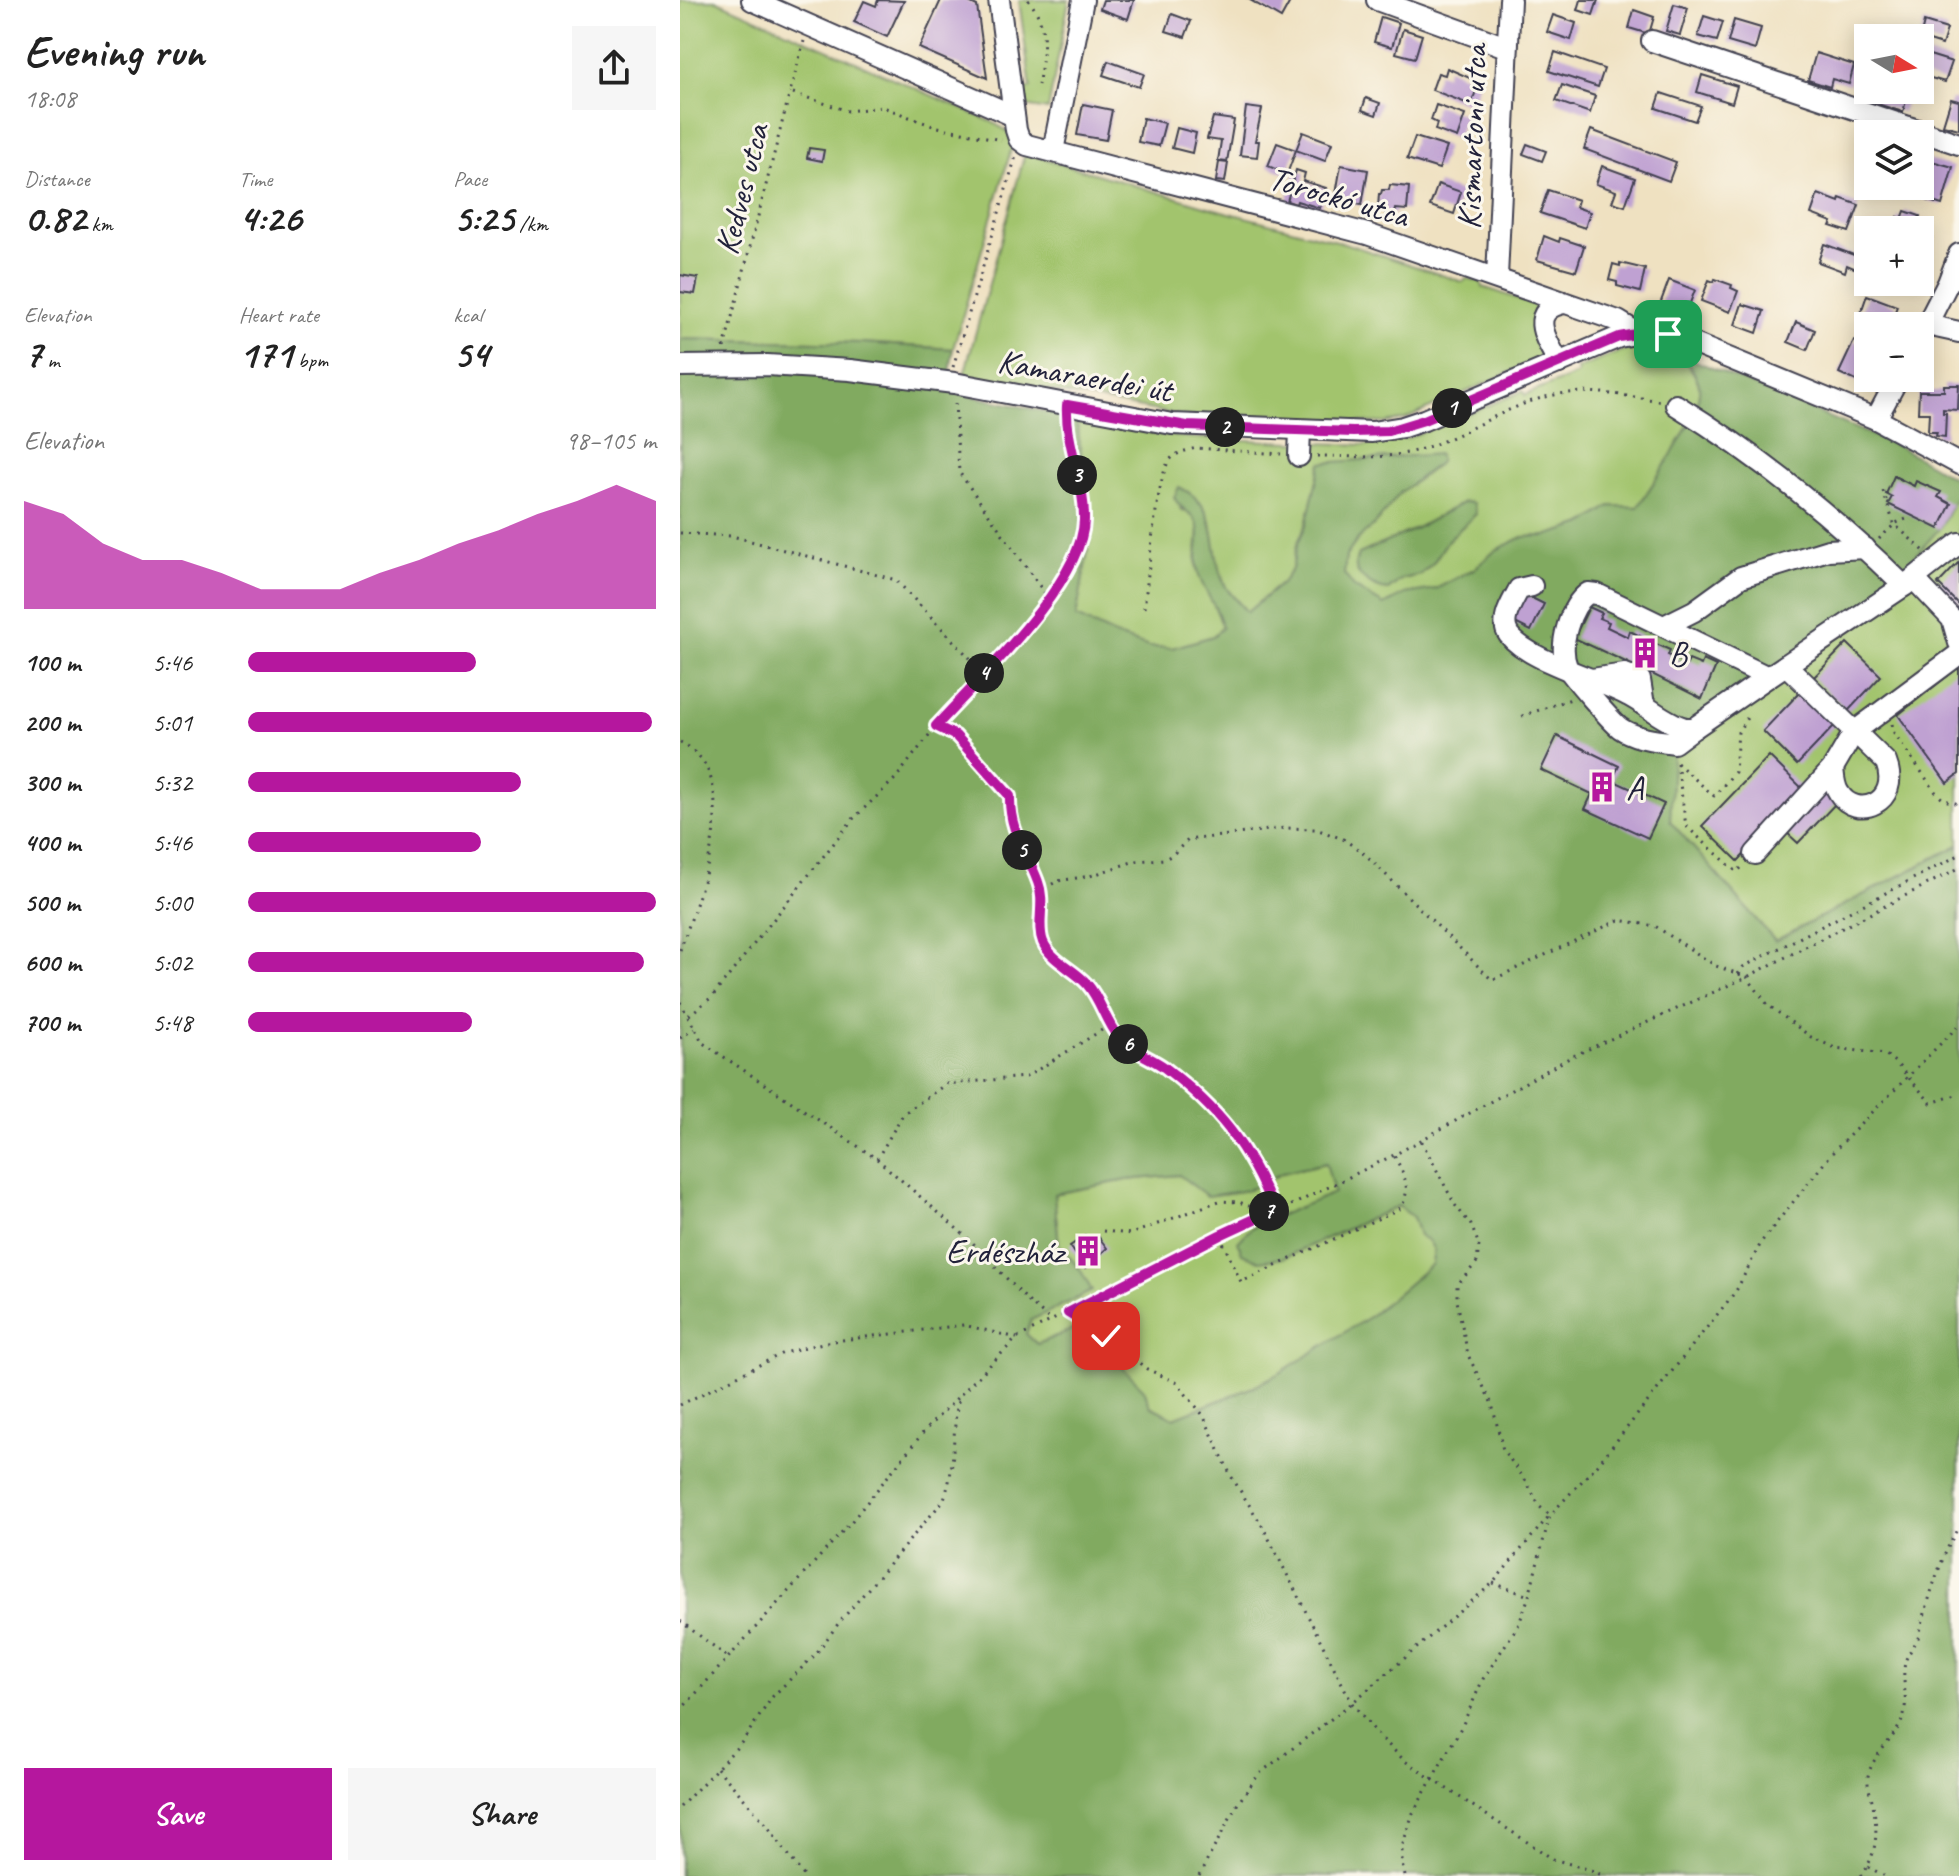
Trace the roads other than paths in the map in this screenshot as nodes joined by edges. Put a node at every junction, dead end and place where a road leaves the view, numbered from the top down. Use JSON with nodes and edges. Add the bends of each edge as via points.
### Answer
{"nodes":[{"id":1,"x":752,"y":0,"type":"edge"},
{"id":2,"x":999,"y":0,"type":"edge"},
{"id":3,"x":1083,"y":0,"type":"edge"},
{"id":4,"x":1377,"y":0,"type":"edge"},
{"id":5,"x":1510,"y":0,"type":"edge"},
{"id":6,"x":1652,"y":41,"type":"dead end"},
{"id":7,"x":1506,"y":47,"type":"junction"},
{"id":8,"x":1014,"y":116,"type":"junction"},
{"id":9,"x":1959,"y":144,"type":"edge"},
{"id":10,"x":1053,"y":151,"type":"junction"},
{"id":11,"x":1959,"y":254,"type":"edge"},
{"id":12,"x":1497,"y":277,"type":"junction"},
{"id":13,"x":1564,"y":303,"type":"junction"},
{"id":14,"x":1933,"y":312,"type":"edge"},
{"id":15,"x":1934,"y":331,"type":"edge"},
{"id":16,"x":1636,"y":332,"type":"junction"},
{"id":17,"x":1959,"y":332,"type":"edge"},
{"id":18,"x":1559,"y":363,"type":"junction"},
{"id":19,"x":680,"y":366,"type":"edge"},
{"id":20,"x":1890,"y":392,"type":"edge"},
{"id":21,"x":1676,"y":405,"type":"road end"},
{"id":22,"x":1876,"y":419,"type":"junction"},
{"id":23,"x":1300,"y":430,"type":"junction"},
{"id":24,"x":1299,"y":456,"type":"road end"},
{"id":25,"x":1959,"y":464,"type":"edge"},
{"id":26,"x":1959,"y":543,"type":"edge"},
{"id":27,"x":1866,"y":549,"type":"junction"},
{"id":28,"x":1909,"y":582,"type":"junction"},
{"id":29,"x":1532,"y":586,"type":"dead end"},
{"id":30,"x":1664,"y":626,"type":"junction"},
{"id":31,"x":1959,"y":643,"type":"edge"},
{"id":32,"x":1959,"y":654,"type":"edge"},
{"id":33,"x":1786,"y":665,"type":"junction"},
{"id":34,"x":1567,"y":668,"type":"junction"},
{"id":35,"x":1768,"y":677,"type":"junction"},
{"id":36,"x":1591,"y":687,"type":"junction"},
{"id":37,"x":1694,"y":728,"type":"junction"},
{"id":38,"x":1854,"y":732,"type":"junction"},
{"id":39,"x":1833,"y":768,"type":"junction"},
{"id":40,"x":1755,"y":854,"type":"road end"}],
"edges":[{"from":1,"to":8,"type":"street"},
{"from":2,"to":8,"type":"street"},
{"from":3,"to":10,"type":"street"},
{"from":4,"to":7,"type":"street"},
{"from":5,"to":7,"type":"street","name":"Kismartoni utca"},
{"from":6,"to":9,"type":"street"},
{"from":7,"to":12,"type":"street","name":"Kismartoni utca"},
{"from":8,"to":10,"type":"street","name":"Torockó utca","via":[[1023,142]]},
{"from":10,"to":12,"type":"street","name":"Torockó utca","via":[[1367,234]]},
{"from":11,"to":14,"type":"street"},
{"from":12,"to":13,"type":"street","name":"Torockó utca"},
{"from":13,"to":16,"type":"street","name":"Torockó utca"},
{"from":13,"to":18,"type":"street","via":[[1548,309],[1541,332]]},
{"from":15,"to":17,"type":"street"},
{"from":16,"to":18,"type":"street","name":"Kamaraerdei út"},
{"from":16,"to":22,"type":"street","name":"Kamaraerdei út","via":[[1680,338]]},
{"from":18,"to":23,"type":"street","name":"Kamaraerdei út","via":[[1403,427],[1372,432]]},
{"from":19,"to":23,"type":"street","name":"Kamaraerdei út","via":[[824,368],[954,383],[1172,424]]},
{"from":20,"to":22,"type":"street"},
{"from":21,"to":27,"type":"street","via":[[1753,456]]},
{"from":22,"to":25,"type":"street","name":"Kamaraerdei út"},
{"from":23,"to":24,"type":"street"},
{"from":26,"to":28,"type":"street"},
{"from":27,"to":28,"type":"street"},
{"from":27,"to":30,"type":"street","via":[[1828,550],[1741,577]]},
{"from":28,"to":31,"type":"street","via":[[1952,619]]},
{"from":28,"to":33,"type":"street"},
{"from":29,"to":34,"type":"street","via":[[1519,589],[1505,626],[1521,645]]},
{"from":30,"to":34,"type":"street","via":[[1588,593],[1571,615],[1564,648]]},
{"from":30,"to":35,"type":"street"},
{"from":32,"to":38,"type":"street"},
{"from":33,"to":35,"type":"street"},
{"from":33,"to":38,"type":"street"},
{"from":34,"to":36,"type":"street"},
{"from":35,"to":37,"type":"street"},
{"from":36,"to":37,"type":"street","via":[[1625,674],[1640,680],[1644,705],[1683,728]]},
{"from":36,"to":37,"type":"street","via":[[1619,728],[1675,753]]},
{"from":38,"to":39,"type":"street"},
{"from":38,"to":39,"type":"street","via":[[1886,762],[1891,776],[1883,799],[1860,806],[1847,801],[1839,793]]},
{"from":39,"to":40,"type":"street"}]}
